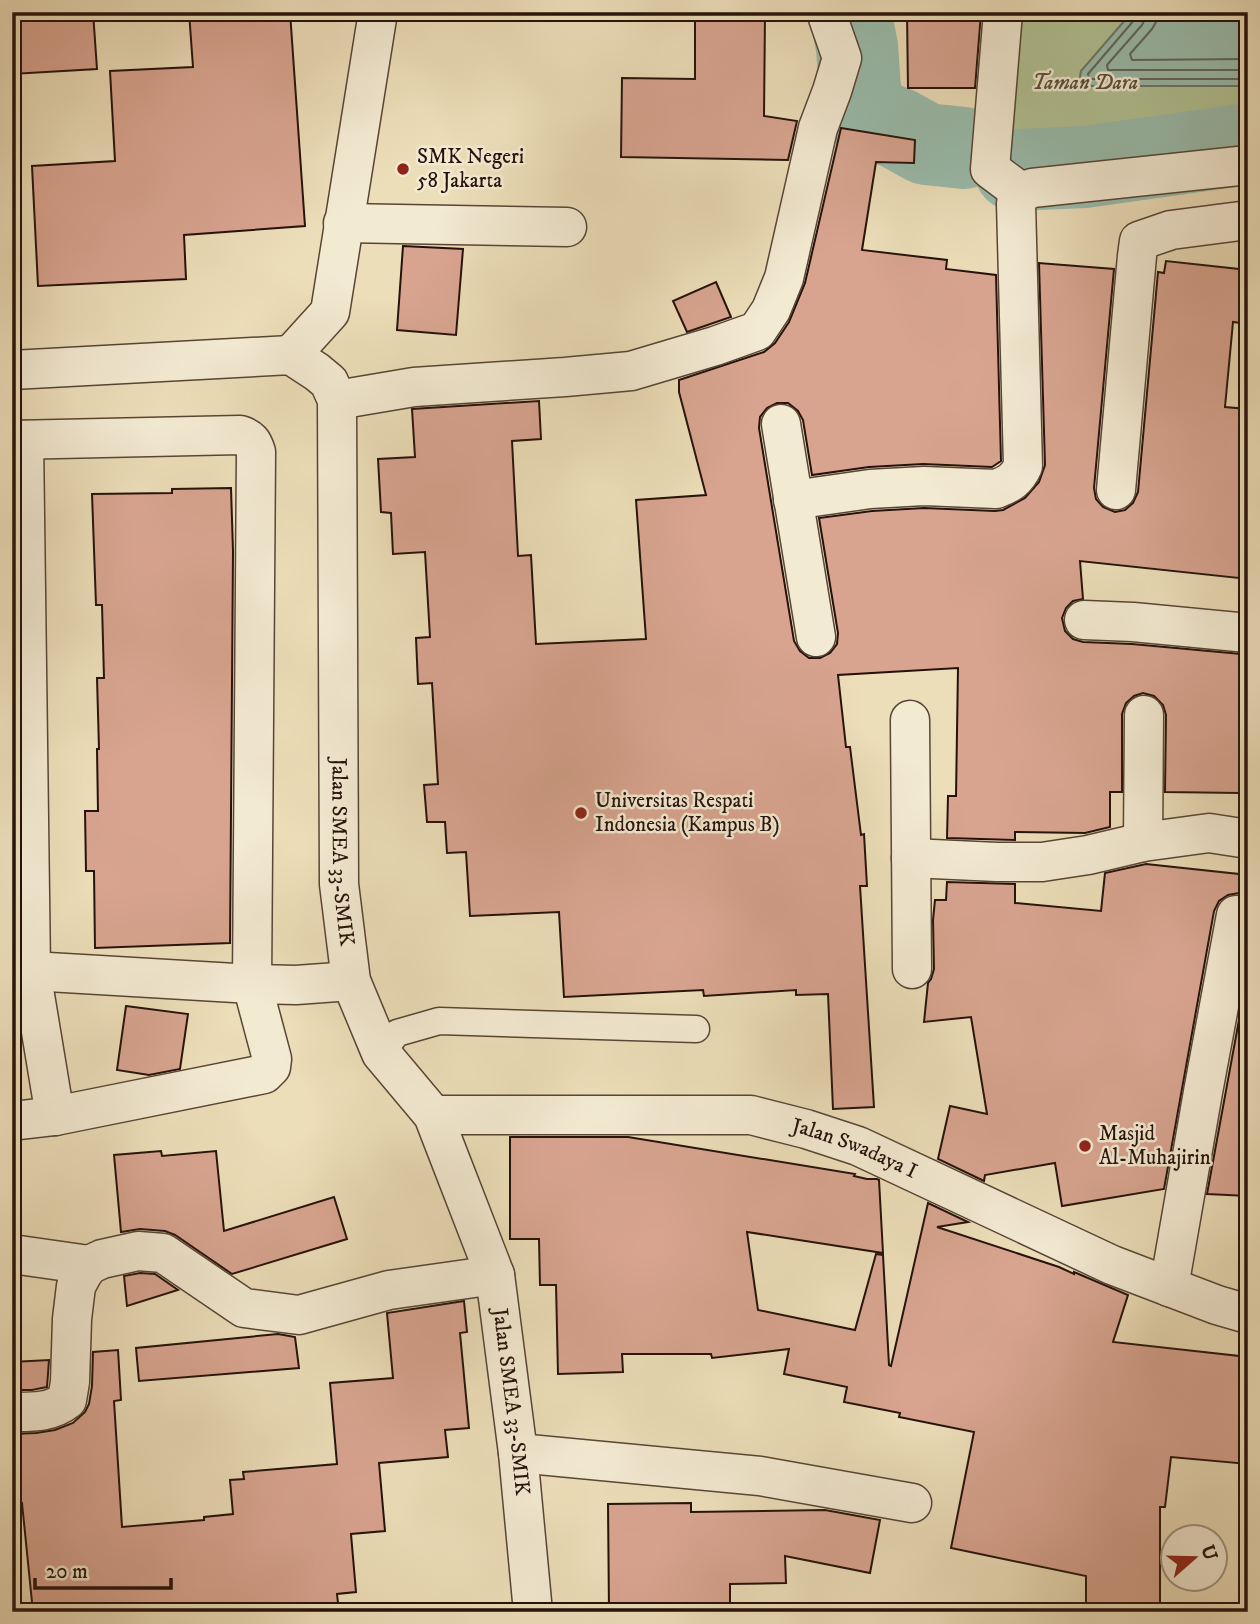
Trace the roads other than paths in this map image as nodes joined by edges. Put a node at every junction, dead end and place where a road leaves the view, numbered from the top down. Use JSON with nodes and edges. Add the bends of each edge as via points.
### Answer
{"nodes":[{"id":1,"x":378,"y":12,"type":"edge"},
{"id":2,"x":826,"y":12,"type":"edge"},
{"id":3,"x":1003,"y":12,"type":"edge"},
{"id":4,"x":1248,"y":165,"type":"edge"},
{"id":5,"x":1022,"y":192,"type":"junction"},
{"id":6,"x":1248,"y":220,"type":"edge"},
{"id":7,"x":343,"y":223,"type":"junction"},
{"id":8,"x":567,"y":228,"type":"dead end"},
{"id":9,"x":291,"y":355,"type":"junction"},
{"id":10,"x":12,"y":370,"type":"edge"},
{"id":11,"x":337,"y":400,"type":"junction"},
{"id":12,"x":781,"y":424,"type":"dead end"},
{"id":13,"x":18,"y":440,"type":"edge"},
{"id":14,"x":1116,"y":490,"type":"dead end"},
{"id":15,"x":793,"y":500,"type":"junction"},
{"id":16,"x":1084,"y":620,"type":"dead end"},
{"id":17,"x":1248,"y":633,"type":"edge"},
{"id":18,"x":816,"y":637,"type":"dead end"},
{"id":19,"x":1144,"y":715,"type":"dead end"},
{"id":20,"x":910,"y":720,"type":"dead end"},
{"id":21,"x":1248,"y":839,"type":"edge"},
{"id":22,"x":1143,"y":842,"type":"junction"},
{"id":23,"x":911,"y":858,"type":"junction"},
{"id":24,"x":1236,"y":915,"type":"dead end"},
{"id":25,"x":912,"y":969,"type":"dead end"},
{"id":26,"x":31,"y":971,"type":"junction"},
{"id":27,"x":351,"y":981,"type":"junction"},
{"id":28,"x":251,"y":984,"type":"junction"},
{"id":29,"x":696,"y":1029,"type":"dead end"},
{"id":30,"x":382,"y":1053,"type":"junction"},
{"id":31,"x":433,"y":1115,"type":"junction"},
{"id":32,"x":55,"y":1116,"type":"junction"},
{"id":33,"x":12,"y":1121,"type":"edge"},
{"id":34,"x":12,"y":1254,"type":"edge"},
{"id":35,"x":89,"y":1265,"type":"junction"},
{"id":36,"x":495,"y":1275,"type":"junction"},
{"id":37,"x":1169,"y":1287,"type":"junction"},
{"id":38,"x":1248,"y":1314,"type":"edge"},
{"id":39,"x":12,"y":1412,"type":"edge"},
{"id":40,"x":518,"y":1453,"type":"junction"},
{"id":41,"x":912,"y":1503,"type":"dead end"},
{"id":42,"x":533,"y":1612,"type":"edge"}],
"edges":[{"from":1,"to":7,"type":"street"},
{"from":2,"to":11,"type":"street","via":[[842,58],[818,128],[784,278],[757,331],[631,371],[414,387]]},
{"from":3,"to":5,"type":"street","via":[[990,169]]},
{"from":4,"to":5,"type":"street","via":[[1032,187]]},
{"from":5,"to":15,"type":"street","via":[[1016,203],[1023,466],[1017,478],[996,489],[924,486]]},
{"from":6,"to":14,"type":"street","via":[[1171,230],[1139,241]]},
{"from":7,"to":8,"type":"street"},
{"from":7,"to":9,"type":"street","via":[[330,312]]},
{"from":9,"to":10,"type":"street"},
{"from":9,"to":11,"type":"street","via":[[329,382]]},
{"from":11,"to":27,"type":"street","name":"Jalan SMEA 33-SMIK","via":[[340,884]]},
{"from":12,"to":15,"type":"street"},
{"from":13,"to":26,"type":"street"},
{"from":13,"to":28,"type":"street","via":[[240,435],[253,443]]},
{"from":15,"to":18,"type":"street"},
{"from":16,"to":17,"type":"street"},
{"from":19,"to":22,"type":"street"},
{"from":20,"to":23,"type":"street"},
{"from":21,"to":22,"type":"street","via":[[1209,833]]},
{"from":22,"to":23,"type":"street","via":[[1042,862]]},
{"from":23,"to":25,"type":"street"},
{"from":24,"to":37,"type":"street"},
{"from":26,"to":28,"type":"street"},
{"from":26,"to":32,"type":"street"},
{"from":27,"to":28,"type":"street"},
{"from":27,"to":30,"type":"street","name":"Jalan SMEA 33-SMIK"},
{"from":28,"to":32,"type":"street","via":[[272,1059],[264,1074]]},
{"from":29,"to":30,"type":"lane","via":[[439,1021],[397,1033]]},
{"from":30,"to":31,"type":"street","name":"Jalan SMEA 33-SMIK"},
{"from":31,"to":36,"type":"street","name":"Jalan SMEA 33-SMIK"},
{"from":31,"to":37,"type":"street","name":"Jalan Swadaya I","via":[[751,1115],[858,1146]]},
{"from":32,"to":33,"type":"street"},
{"from":34,"to":35,"type":"street"},
{"from":35,"to":36,"type":"street","via":[[138,1251],[163,1254],[244,1308],[299,1315],[389,1290]]},
{"from":35,"to":39,"type":"street","via":[[76,1286],[67,1401],[43,1411]]},
{"from":36,"to":40,"type":"street","name":"Jalan SMEA 33-SMIK"},
{"from":37,"to":38,"type":"street","name":"Jalan Swadaya I"},
{"from":40,"to":41,"type":"street","via":[[760,1476]]},
{"from":40,"to":42,"type":"street","name":"Jalan SMEA 33-SMIK"}]}
